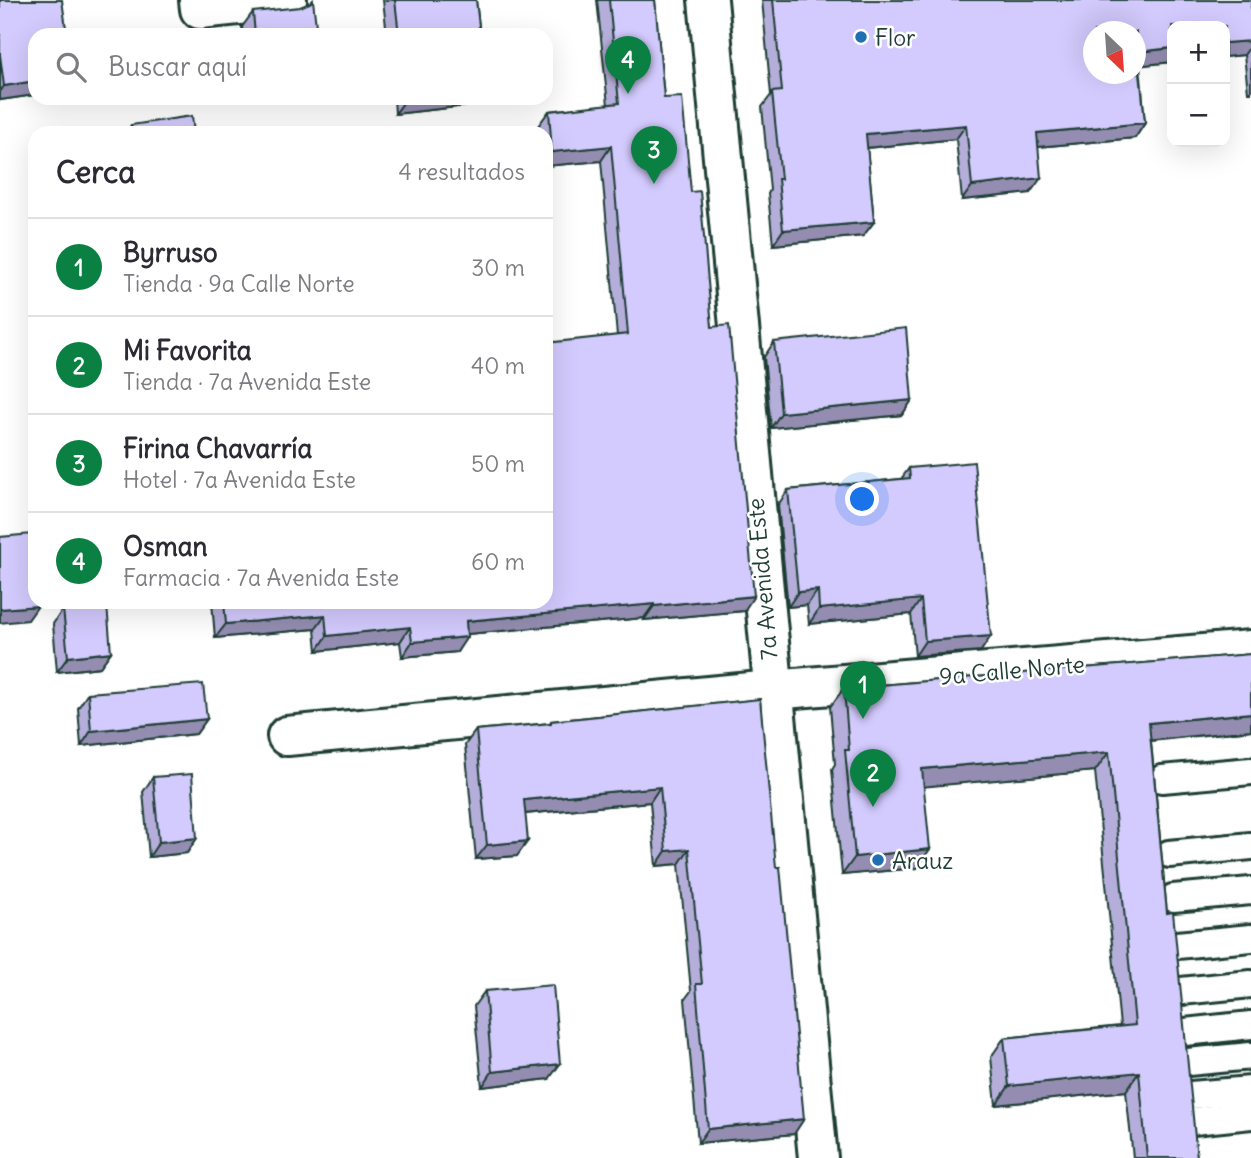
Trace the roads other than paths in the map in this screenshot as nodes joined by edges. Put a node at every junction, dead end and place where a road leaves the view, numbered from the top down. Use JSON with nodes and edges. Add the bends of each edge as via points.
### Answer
{"nodes":[{"id":1,"x":199,"y":0,"type":"edge"},
{"id":2,"x":287,"y":0,"type":"edge"},
{"id":3,"x":708,"y":0,"type":"edge"},
{"id":4,"x":1251,"y":650,"type":"edge"},
{"id":5,"x":772,"y":690,"type":"junction"},
{"id":6,"x":287,"y":736,"type":"dead end"},
{"id":7,"x":1251,"y":771,"type":"edge"},
{"id":8,"x":1162,"y":779,"type":"dead end"},
{"id":9,"x":1251,"y":846,"type":"edge"},
{"id":10,"x":1169,"y":854,"type":"dead end"},
{"id":11,"x":1251,"y":891,"type":"edge"},
{"id":12,"x":1173,"y":898,"type":"dead end"},
{"id":13,"x":1251,"y":938,"type":"edge"},
{"id":14,"x":1177,"y":945,"type":"edge"},
{"id":15,"x":1251,"y":984,"type":"edge"},
{"id":16,"x":1181,"y":991,"type":"edge"},
{"id":17,"x":1251,"y":1025,"type":"edge"},
{"id":18,"x":1185,"y":1032,"type":"edge"},
{"id":19,"x":1251,"y":1056,"type":"edge"},
{"id":20,"x":1188,"y":1062,"type":"edge"},
{"id":21,"x":1251,"y":1090,"type":"edge"},
{"id":22,"x":1251,"y":1115,"type":"edge"},
{"id":23,"x":818,"y":1158,"type":"edge"}],
"edges":[{"from":1,"to":2,"type":"street","via":[[200,9]]},
{"from":3,"to":5,"type":"street","name":"7a Avenida Este"},
{"from":4,"to":5,"type":"street","name":"9a Calle Norte"},
{"from":5,"to":6,"type":"street","name":"9a Calle Norte"},
{"from":5,"to":23,"type":"street","name":"7a Avenida Este"},
{"from":7,"to":8,"type":"lane"},
{"from":9,"to":10,"type":"lane"},
{"from":11,"to":12,"type":"lane"},
{"from":13,"to":14,"type":"lane"},
{"from":15,"to":16,"type":"lane"},
{"from":17,"to":18,"type":"lane"},
{"from":19,"to":20,"type":"lane"},
{"from":21,"to":22,"type":"lane","via":[[1192,1108]]}]}
